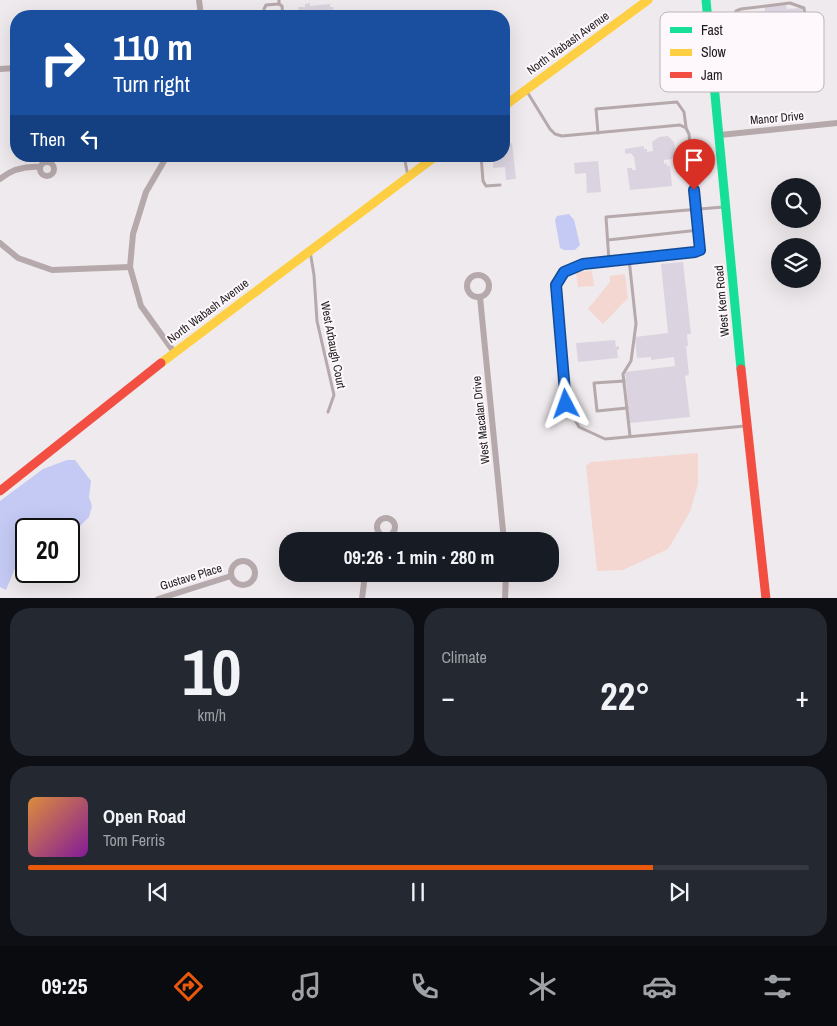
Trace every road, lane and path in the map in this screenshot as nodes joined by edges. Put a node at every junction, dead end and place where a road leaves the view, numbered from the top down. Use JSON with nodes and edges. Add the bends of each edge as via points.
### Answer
{"nodes":[{"id":1,"x":648,"y":0,"type":"edge"},
{"id":2,"x":279,"y":2,"type":"edge"},
{"id":3,"x":639,"y":3,"type":"edge"},
{"id":4,"x":264,"y":10,"type":"edge"},
{"id":5,"x":736,"y":12,"type":"edge"},
{"id":6,"x":805,"y":12,"type":"edge"},
{"id":7,"x":526,"y":89,"type":"junction"},
{"id":8,"x":716,"y":92,"type":"edge"},
{"id":9,"x":510,"y":101,"type":"edge"},
{"id":10,"x":837,"y":123,"type":"edge"},
{"id":11,"x":686,"y":128,"type":"junction"},
{"id":12,"x":598,"y":133,"type":"junction"},
{"id":13,"x":720,"y":134,"type":"junction"},
{"id":14,"x":164,"y":162,"type":"edge"},
{"id":15,"x":405,"y":162,"type":"edge"},
{"id":16,"x":428,"y":162,"type":"edge"},
{"id":17,"x":481,"y":162,"type":"edge"},
{"id":18,"x":40,"y":167,"type":"dead end"},
{"id":19,"x":408,"y":177,"type":"junction"},
{"id":20,"x":0,"y":179,"type":"edge"},
{"id":21,"x":500,"y":185,"type":"dead end"},
{"id":22,"x":726,"y":207,"type":"junction"},
{"id":23,"x":696,"y":209,"type":"junction"},
{"id":24,"x":699,"y":230,"type":"junction"},
{"id":25,"x":608,"y":240,"type":"junction"},
{"id":26,"x":0,"y":243,"type":"edge"},
{"id":27,"x":310,"y":250,"type":"junction"},
{"id":28,"x":629,"y":259,"type":"junction"},
{"id":29,"x":609,"y":261,"type":"junction"},
{"id":30,"x":130,"y":267,"type":"junction"},
{"id":31,"x":480,"y":297,"type":"dead end"},
{"id":32,"x":174,"y":352,"type":"junction"},
{"id":33,"x":624,"y":381,"type":"junction"},
{"id":34,"x":627,"y":408,"type":"junction"},
{"id":35,"x":328,"y":412,"type":"dead end"},
{"id":36,"x":746,"y":426,"type":"junction"},
{"id":37,"x":630,"y":436,"type":"junction"},
{"id":38,"x":0,"y":491,"type":"edge"},
{"id":39,"x":503,"y":532,"type":"edge"},
{"id":40,"x":231,"y":576,"type":"dead end"},
{"id":41,"x":364,"y":582,"type":"edge"},
{"id":42,"x":506,"y":582,"type":"edge"},
{"id":43,"x":158,"y":598,"type":"edge"},
{"id":44,"x":362,"y":598,"type":"edge"},
{"id":45,"x":505,"y":598,"type":"edge"},
{"id":46,"x":766,"y":598,"type":"edge"}],
"edges":[{"from":1,"to":3,"type":"main road","name":"North Wabash Avenue"},
{"from":2,"to":4,"type":"lane","via":[[266,5]]},
{"from":3,"to":7,"type":"main road","name":"North Wabash Avenue"},
{"from":5,"to":6,"type":"lane","via":[[790,3],[804,8]]},
{"from":7,"to":9,"type":"main road","name":"North Wabash Avenue"},
{"from":7,"to":12,"type":"lane","via":[[555,134]]},
{"from":8,"to":13,"type":"main road","name":"West Kem Road"},
{"from":10,"to":13,"type":"street","name":"Manor Drive"},
{"from":11,"to":12,"type":"lane","via":[[680,125]]},
{"from":11,"to":12,"type":"lane","via":[[684,112],[677,102],[596,109]]},
{"from":11,"to":23,"type":"lane"},
{"from":13,"to":22,"type":"main road","name":"West Kem Road"},
{"from":14,"to":30,"type":"street","via":[[146,192],[133,234]]},
{"from":15,"to":19,"type":"lane"},
{"from":16,"to":19,"type":"main road","name":"North Wabash Avenue"},
{"from":17,"to":21,"type":"lane","via":[[486,186]]},
{"from":18,"to":20,"type":"street","via":[[9,172]]},
{"from":19,"to":27,"type":"main road","name":"North Wabash Avenue"},
{"from":22,"to":23,"type":"lane"},
{"from":22,"to":36,"type":"main road","name":"West Kem Road"},
{"from":23,"to":24,"type":"lane"},
{"from":23,"to":25,"type":"lane","via":[[606,217]]},
{"from":24,"to":25,"type":"lane"},
{"from":24,"to":28,"type":"lane","via":[[700,250]]},
{"from":25,"to":29,"type":"lane"},
{"from":26,"to":30,"type":"street","via":[[18,258],[52,270]]},
{"from":27,"to":32,"type":"main road","name":"North Wabash Avenue"},
{"from":27,"to":35,"type":"lane","name":"West Arbaugh Court","via":[[317,321],[334,395]]},
{"from":28,"to":29,"type":"lane"},
{"from":28,"to":33,"type":"lane","via":[[636,324]]},
{"from":29,"to":37,"type":"lane","via":[[583,264],[564,272],[556,285],[566,404],[579,427],[605,439]]},
{"from":30,"to":32,"type":"street","via":[[141,306]]},
{"from":31,"to":39,"type":"street","name":"West Macalan Drive"},
{"from":32,"to":38,"type":"main road","name":"North Wabash Avenue"},
{"from":33,"to":34,"type":"lane"},
{"from":33,"to":34,"type":"lane","via":[[594,383],[597,411]]},
{"from":34,"to":37,"type":"lane"},
{"from":36,"to":37,"type":"lane"},
{"from":36,"to":46,"type":"main road","name":"West Kem Road"},
{"from":40,"to":43,"type":"street","name":"Gustave Place"},
{"from":41,"to":44,"type":"street"},
{"from":42,"to":45,"type":"street"}]}
